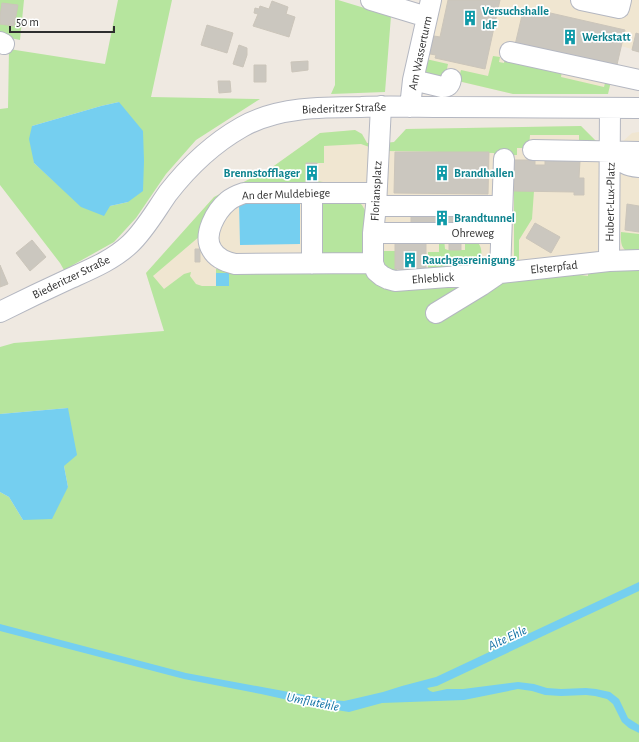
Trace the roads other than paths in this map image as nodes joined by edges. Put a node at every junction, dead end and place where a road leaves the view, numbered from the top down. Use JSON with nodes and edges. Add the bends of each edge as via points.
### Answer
{"nodes":[{"id":1,"x":371,"y":0,"type":"edge"},
{"id":2,"x":582,"y":0,"type":"edge"},
{"id":3,"x":621,"y":0,"type":"edge"},
{"id":4,"x":429,"y":9,"type":"edge"},
{"id":5,"x":510,"y":52,"type":"dead end"},
{"id":6,"x":452,"y":79,"type":"dead end"},
{"id":7,"x":413,"y":80,"type":"junction"},
{"id":8,"x":639,"y":80,"type":"edge"},
{"id":9,"x":410,"y":107,"type":"junction"},
{"id":10,"x":610,"y":108,"type":"junction"},
{"id":11,"x":639,"y":108,"type":"edge"},
{"id":12,"x":380,"y":113,"type":"junction"},
{"id":13,"x":610,"y":148,"type":"junction"},
{"id":14,"x":533,"y":150,"type":"dead end"},
{"id":15,"x":639,"y":152,"type":"edge"},
{"id":16,"x":504,"y":159,"type":"dead end"},
{"id":17,"x":639,"y":167,"type":"edge"},
{"id":18,"x":312,"y":193,"type":"junction"},
{"id":19,"x":376,"y":199,"type":"junction"},
{"id":20,"x":502,"y":206,"type":"junction"},
{"id":21,"x":373,"y":233,"type":"junction"},
{"id":22,"x":501,"y":233,"type":"junction"},
{"id":23,"x":639,"y":260,"type":"edge"},
{"id":24,"x":609,"y":261,"type":"junction"},
{"id":25,"x":312,"y":264,"type":"junction"},
{"id":26,"x":373,"y":264,"type":"junction"},
{"id":27,"x":500,"y":273,"type":"junction"},
{"id":28,"x":0,"y":312,"type":"edge"},
{"id":29,"x":436,"y":313,"type":"dead end"}],
"edges":[{"from":1,"to":4,"type":"street"},
{"from":2,"to":3,"type":"street","via":[[619,8]]},
{"from":4,"to":7,"type":"street","name":"Am Wasserturm"},
{"from":5,"to":8,"type":"street"},
{"from":6,"to":7,"type":"street","via":[[450,85],[442,88]]},
{"from":7,"to":9,"type":"street","name":"Am Wasserturm"},
{"from":9,"to":10,"type":"street","name":"Biederitzer Straße"},
{"from":9,"to":12,"type":"street","name":"Biederitzer Straße"},
{"from":10,"to":11,"type":"street","name":"Biederitzer Straße"},
{"from":10,"to":13,"type":"street","name":"Hubert-Lux-Platz"},
{"from":12,"to":19,"type":"street","name":"Floriansplatz"},
{"from":12,"to":28,"type":"street","name":"Biederitzer Straße","via":[[324,107],[302,109],[262,119],[243,127],[208,150],[194,163],[135,239],[121,251],[96,266]]},
{"from":13,"to":14,"type":"street"},
{"from":13,"to":15,"type":"street"},
{"from":13,"to":17,"type":"street","via":[[622,163]]},
{"from":13,"to":24,"type":"street","name":"Hubert-Lux-Platz"},
{"from":16,"to":20,"type":"street"},
{"from":18,"to":19,"type":"street","name":"An der Muldebiege"},
{"from":18,"to":25,"type":"street"},
{"from":18,"to":25,"type":"street","name":"An der Muldebiege","via":[[239,194],[228,201],[216,215],[209,238],[211,250],[228,263]]},
{"from":19,"to":20,"type":"street","name":"An der Muldebiege"},
{"from":19,"to":21,"type":"street","name":"Floriansplatz"},
{"from":20,"to":22,"type":"street"},
{"from":21,"to":22,"type":"street","name":"Ohreweg"},
{"from":21,"to":26,"type":"street","name":"Floriansplatz"},
{"from":22,"to":27,"type":"street"},
{"from":23,"to":24,"type":"street","name":"Elsterpfad"},
{"from":24,"to":27,"type":"street","name":"Elsterpfad"},
{"from":25,"to":26,"type":"street","name":"An der Muldebiege"},
{"from":26,"to":27,"type":"street","name":"Ehleblick","via":[[382,276],[395,281]]},
{"from":27,"to":29,"type":"street"}]}
